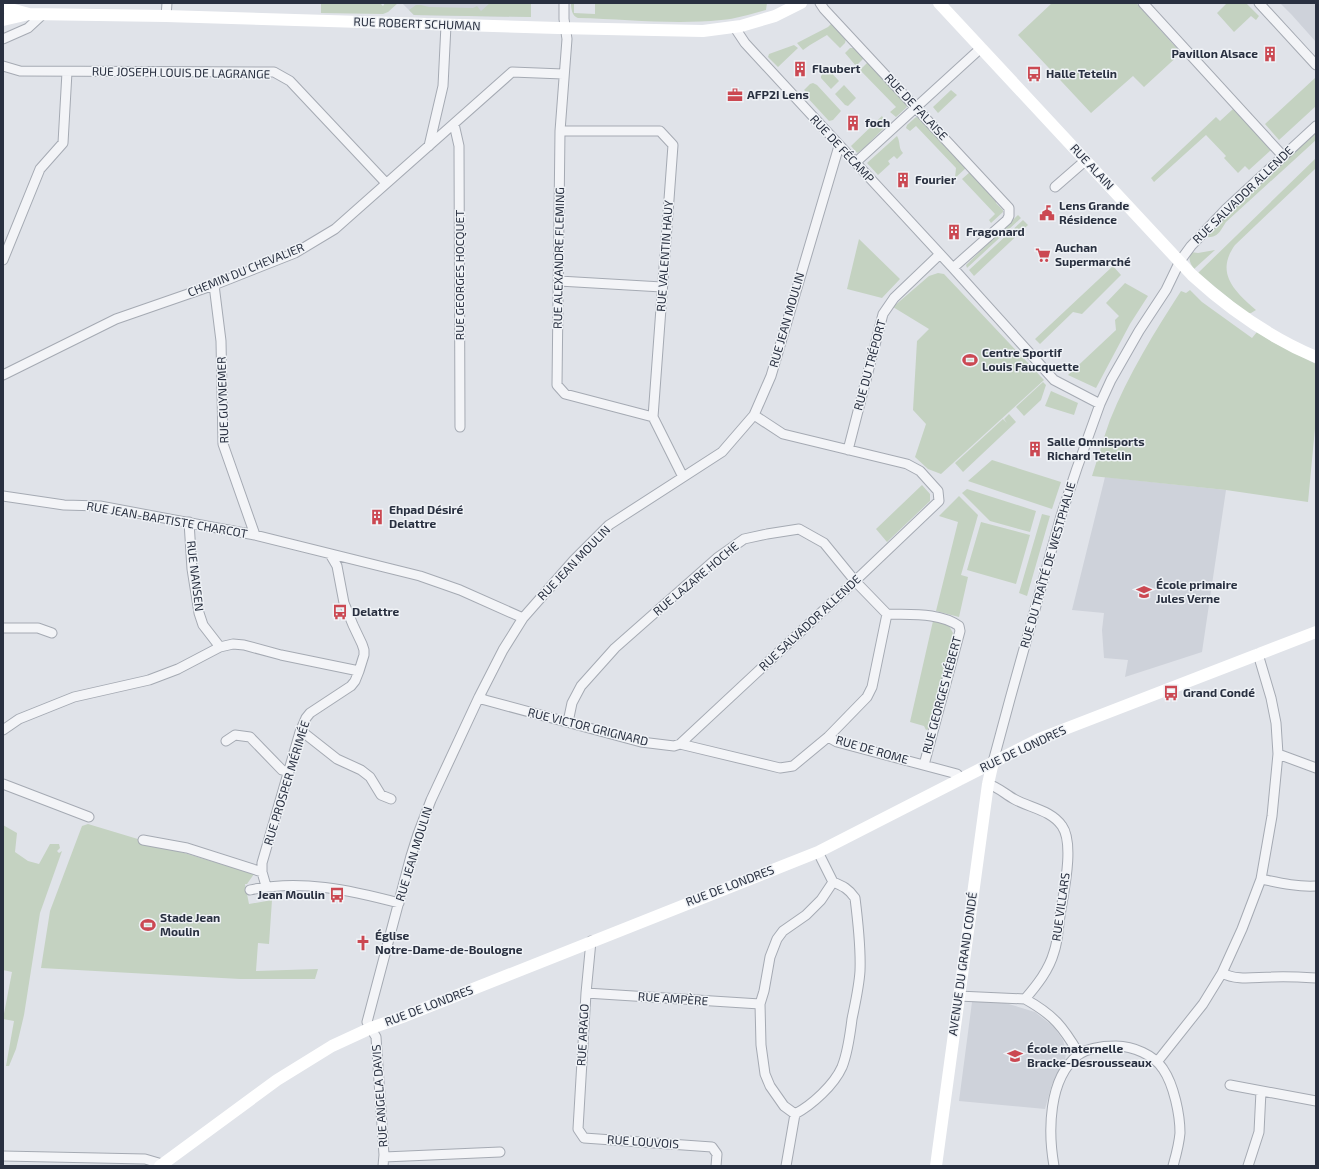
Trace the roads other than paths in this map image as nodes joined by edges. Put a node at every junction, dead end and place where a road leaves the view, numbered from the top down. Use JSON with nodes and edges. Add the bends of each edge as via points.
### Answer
{"nodes":[{"id":1,"x":167,"y":3,"type":"edge"},
{"id":2,"x":564,"y":3,"type":"edge"},
{"id":3,"x":802,"y":3,"type":"edge"},
{"id":4,"x":820,"y":3,"type":"edge"},
{"id":5,"x":939,"y":3,"type":"edge"},
{"id":6,"x":1143,"y":3,"type":"edge"},
{"id":7,"x":1259,"y":3,"type":"edge"},
{"id":8,"x":4,"y":7,"type":"edge"},
{"id":9,"x":29,"y":14,"type":"junction"},
{"id":10,"x":42,"y":15,"type":"junction"},
{"id":11,"x":166,"y":16,"type":"junction"},
{"id":12,"x":3,"y":20,"type":"edge"},
{"id":13,"x":446,"y":25,"type":"junction"},
{"id":14,"x":565,"y":28,"type":"junction"},
{"id":15,"x":734,"y":28,"type":"junction"},
{"id":16,"x":3,"y":39,"type":"edge"},
{"id":17,"x":981,"y":48,"type":"junction"},
{"id":18,"x":1316,"y":65,"type":"edge"},
{"id":19,"x":3,"y":66,"type":"edge"},
{"id":20,"x":66,"y":72,"type":"junction"},
{"id":21,"x":563,"y":74,"type":"junction"},
{"id":22,"x":917,"y":107,"type":"junction"},
{"id":23,"x":454,"y":124,"type":"junction"},
{"id":24,"x":1316,"y":126,"type":"edge"},
{"id":25,"x":560,"y":131,"type":"junction"},
{"id":26,"x":429,"y":146,"type":"junction"},
{"id":27,"x":839,"y":146,"type":"junction"},
{"id":28,"x":1284,"y":156,"type":"junction"},
{"id":29,"x":1086,"y":160,"type":"junction"},
{"id":30,"x":855,"y":163,"type":"junction"},
{"id":31,"x":386,"y":183,"type":"junction"},
{"id":32,"x":1055,"y":187,"type":"dead end"},
{"id":33,"x":940,"y":254,"type":"junction"},
{"id":34,"x":3,"y":260,"type":"edge"},
{"id":35,"x":1180,"y":261,"type":"junction"},
{"id":36,"x":953,"y":268,"type":"junction"},
{"id":37,"x":559,"y":280,"type":"junction"},
{"id":38,"x":214,"y":285,"type":"junction"},
{"id":39,"x":662,"y":287,"type":"junction"},
{"id":40,"x":1166,"y":290,"type":"joint"},
{"id":41,"x":1316,"y":357,"type":"edge"},
{"id":42,"x":3,"y":375,"type":"edge"},
{"id":43,"x":1100,"y":404,"type":"junction"},
{"id":44,"x":754,"y":415,"type":"junction"},
{"id":45,"x":652,"y":417,"type":"junction"},
{"id":46,"x":460,"y":426,"type":"dead end"},
{"id":47,"x":848,"y":450,"type":"junction"},
{"id":48,"x":683,"y":477,"type":"junction"},
{"id":49,"x":3,"y":496,"type":"edge"},
{"id":50,"x":189,"y":522,"type":"junction"},
{"id":51,"x":255,"y":535,"type":"junction"},
{"id":52,"x":330,"y":554,"type":"junction"},
{"id":53,"x":855,"y":581,"type":"junction"},
{"id":54,"x":887,"y":614,"type":"junction"},
{"id":55,"x":522,"y":618,"type":"junction"},
{"id":56,"x":3,"y":628,"type":"edge"},
{"id":57,"x":1316,"y":632,"type":"edge"},
{"id":58,"x":52,"y":634,"type":"dead end"},
{"id":59,"x":220,"y":647,"type":"junction"},
{"id":60,"x":1258,"y":654,"type":"junction"},
{"id":61,"x":359,"y":671,"type":"junction"},
{"id":62,"x":479,"y":697,"type":"junction"},
{"id":63,"x":568,"y":722,"type":"junction"},
{"id":64,"x":3,"y":730,"type":"edge"},
{"id":65,"x":300,"y":732,"type":"junction"},
{"id":66,"x":828,"y":737,"type":"junction"},
{"id":67,"x":226,"y":741,"type":"dead end"},
{"id":68,"x":680,"y":744,"type":"junction"},
{"id":69,"x":1278,"y":754,"type":"junction"},
{"id":70,"x":993,"y":762,"type":"junction"},
{"id":71,"x":924,"y":765,"type":"junction"},
{"id":72,"x":1316,"y":768,"type":"edge"},
{"id":73,"x":289,"y":772,"type":"junction"},
{"id":74,"x":961,"y":779,"type":"junction"},
{"id":75,"x":3,"y":784,"type":"edge"},
{"id":76,"x":988,"y":784,"type":"junction"},
{"id":77,"x":391,"y":799,"type":"dead end"},
{"id":78,"x":89,"y":817,"type":"dead end"},
{"id":79,"x":143,"y":840,"type":"dead end"},
{"id":80,"x":818,"y":852,"type":"junction"},
{"id":81,"x":262,"y":872,"type":"junction"},
{"id":82,"x":1261,"y":879,"type":"junction"},
{"id":83,"x":833,"y":882,"type":"junction"},
{"id":84,"x":266,"y":886,"type":"junction"},
{"id":85,"x":1316,"y":886,"type":"edge"},
{"id":86,"x":250,"y":890,"type":"dead end"},
{"id":87,"x":399,"y":903,"type":"junction"},
{"id":88,"x":591,"y":941,"type":"junction"},
{"id":89,"x":1222,"y":973,"type":"junction"},
{"id":90,"x":1316,"y":978,"type":"edge"},
{"id":91,"x":586,"y":993,"type":"junction"},
{"id":92,"x":958,"y":996,"type":"junction"},
{"id":93,"x":1025,"y":999,"type":"junction"},
{"id":94,"x":760,"y":1004,"type":"junction"},
{"id":95,"x":371,"y":1028,"type":"junction"},
{"id":96,"x":1079,"y":1054,"type":"junction"},
{"id":97,"x":1156,"y":1062,"type":"junction"},
{"id":98,"x":1230,"y":1085,"type":"dead end"},
{"id":99,"x":1261,"y":1090,"type":"junction"},
{"id":100,"x":1316,"y":1101,"type":"edge"},
{"id":101,"x":795,"y":1114,"type":"junction"},
{"id":102,"x":578,"y":1129,"type":"joint"},
{"id":103,"x":500,"y":1152,"type":"dead end"},
{"id":104,"x":3,"y":1156,"type":"edge"},
{"id":105,"x":384,"y":1162,"type":"edge"},
{"id":106,"x":161,"y":1165,"type":"edge"},
{"id":107,"x":716,"y":1166,"type":"edge"},
{"id":108,"x":786,"y":1166,"type":"edge"},
{"id":109,"x":936,"y":1166,"type":"edge"},
{"id":110,"x":1054,"y":1166,"type":"edge"},
{"id":111,"x":1173,"y":1166,"type":"edge"},
{"id":112,"x":1248,"y":1166,"type":"edge"}],
"edges":[{"from":1,"to":11,"type":"street"},
{"from":2,"to":14,"type":"street","name":"RUE ALEXANDRE FLEMING"},
{"from":3,"to":15,"type":"street","name":"RUE ROBERT SCHUMAN","via":[[775,16]]},
{"from":4,"to":22,"type":"street","name":"RUE DE FALAISE"},
{"from":5,"to":17,"type":"street","name":"RUE ALAIN"},
{"from":6,"to":28,"type":"street"},
{"from":7,"to":18,"type":"street"},
{"from":8,"to":9,"type":"street","name":"RUE ROBERT SCHUMAN"},
{"from":9,"to":10,"type":"street","name":"RUE ROBERT SCHUMAN"},
{"from":9,"to":12,"type":"street","name":"RUE ROBERT SCHUMAN"},
{"from":10,"to":11,"type":"street","name":"RUE ROBERT SCHUMAN"},
{"from":10,"to":16,"type":"street","via":[[28,28]]},
{"from":11,"to":13,"type":"street","name":"RUE ROBERT SCHUMAN"},
{"from":13,"to":14,"type":"street","name":"RUE ROBERT SCHUMAN"},
{"from":13,"to":26,"type":"street","via":[[443,86]]},
{"from":14,"to":15,"type":"street","name":"RUE ROBERT SCHUMAN","via":[[675,31]]},
{"from":14,"to":21,"type":"street","name":"RUE ALEXANDRE FLEMING","via":[[567,39]]},
{"from":15,"to":27,"type":"street","name":"RUE DE FÉCAMP","via":[[741,39]]},
{"from":17,"to":22,"type":"street"},
{"from":17,"to":29,"type":"street","name":"RUE ALAIN"},
{"from":19,"to":20,"type":"street","name":"RUE JOSEPH LOUIS DE LAGRANGE","via":[[20,71]]},
{"from":20,"to":31,"type":"street","name":"RUE JOSEPH LOUIS DE LAGRANGE","via":[[274,72],[290,81]]},
{"from":20,"to":34,"type":"street","via":[[63,143],[40,169]]},
{"from":21,"to":23,"type":"street","name":"CHEMIN DU CHEVALIER","via":[[512,72]]},
{"from":21,"to":25,"type":"street","name":"RUE ALEXANDRE FLEMING"},
{"from":22,"to":30,"type":"street"},
{"from":22,"to":36,"type":"street","name":"RUE DE FALAISE","via":[[1009,208],[1007,220]]},
{"from":23,"to":26,"type":"street","name":"CHEMIN DU CHEVALIER"},
{"from":23,"to":46,"type":"street","name":"RUE GEORGES HOCQUET","via":[[459,146]]},
{"from":24,"to":28,"type":"street","name":"RUE SALVADOR ALLENDE"},
{"from":25,"to":37,"type":"street","name":"RUE ALEXANDRE FLEMING"},
{"from":25,"to":39,"type":"street","name":"RUE VALENTIN HAUY","via":[[660,131],[673,145]]},
{"from":26,"to":31,"type":"street","name":"CHEMIN DU CHEVALIER"},
{"from":27,"to":30,"type":"street","name":"RUE DE FÉCAMP"},
{"from":27,"to":44,"type":"street","name":"RUE JEAN MOULIN","via":[[771,376]]},
{"from":28,"to":35,"type":"street","name":"RUE SALVADOR ALLENDE","via":[[1226,209]]},
{"from":29,"to":32,"type":"street"},
{"from":29,"to":35,"type":"street","name":"RUE ALAIN"},
{"from":30,"to":33,"type":"street","name":"RUE DE FÉCAMP"},
{"from":31,"to":38,"type":"street","name":"CHEMIN DU CHEVALIER","via":[[335,229],[295,253]]},
{"from":33,"to":36,"type":"street","name":"RUE DE FÉCAMP"},
{"from":33,"to":47,"type":"street","name":"RUE DU TRÉPORT","via":[[894,298],[883,314]]},
{"from":35,"to":40,"type":"street","name":"RUE SALVADOR ALLENDE"},
{"from":35,"to":41,"type":"street","name":"RUE ALAIN","via":[[1192,275],[1227,304],[1280,339]]},
{"from":36,"to":43,"type":"street","name":"RUE DE FÉCAMP","via":[[1054,380]]},
{"from":37,"to":39,"type":"street"},
{"from":37,"to":45,"type":"street","name":"RUE ALEXANDRE FLEMING","via":[[557,385],[565,394]]},
{"from":38,"to":42,"type":"street","name":"CHEMIN DU CHEVALIER","via":[[116,319]]},
{"from":38,"to":51,"type":"street","name":"RUE GUYNEMER","via":[[221,341],[223,444]]},
{"from":39,"to":45,"type":"street","name":"RUE VALENTIN HAUY"},
{"from":40,"to":43,"type":"street","name":"RUE DU TRAÎTÉ DE WESTPHALIE","via":[[1136,335]]},
{"from":43,"to":70,"type":"street","name":"RUE DU TRAÎTÉ DE WESTPHALIE","via":[[1061,516]]},
{"from":44,"to":47,"type":"street","via":[[783,434]]},
{"from":44,"to":48,"type":"street","name":"RUE JEAN MOULIN","via":[[722,452]]},
{"from":45,"to":48,"type":"street"},
{"from":47,"to":53,"type":"street","name":"RUE SALVADOR ALLENDE","via":[[907,464],[920,471],[938,491],[939,501]]},
{"from":48,"to":55,"type":"street","name":"RUE JEAN MOULIN","via":[[610,525],[574,560]]},
{"from":49,"to":50,"type":"street","name":"RUE JEAN-BAPTISTE CHARCOT","via":[[64,505],[100,506]]},
{"from":50,"to":51,"type":"street","name":"RUE JEAN-BAPTISTE CHARCOT"},
{"from":50,"to":59,"type":"street","name":"RUE NANSEN","via":[[192,569],[199,612],[203,625]]},
{"from":51,"to":52,"type":"street","name":"RUE JEAN-BAPTISTE CHARCOT"},
{"from":52,"to":55,"type":"street","name":"RUE JEAN-BAPTISTE CHARCOT","via":[[420,576],[460,590]]},
{"from":52,"to":61,"type":"street","via":[[337,566],[344,603],[364,650]]},
{"from":53,"to":54,"type":"street"},
{"from":53,"to":63,"type":"street","name":"RUE LAZARE HOCHE","via":[[824,543],[799,529],[744,539],[717,558],[615,648],[581,686],[572,702]]},
{"from":53,"to":68,"type":"street","name":"RUE SALVADOR ALLENDE"},
{"from":54,"to":66,"type":"street","via":[[872,687],[867,697]]},
{"from":54,"to":71,"type":"street","name":"RUE GEORGES HÉBERT","via":[[936,617],[954,623],[960,631]]},
{"from":55,"to":62,"type":"street","name":"RUE JEAN MOULIN"},
{"from":56,"to":58,"type":"street","via":[[38,628]]},
{"from":57,"to":60,"type":"street","name":"RUE DE LONDRES"},
{"from":59,"to":61,"type":"street","via":[[244,645]]},
{"from":59,"to":64,"type":"street","via":[[178,669],[149,680],[74,697],[19,719]]},
{"from":60,"to":69,"type":"street","via":[[1272,698]]},
{"from":60,"to":70,"type":"street","name":"RUE DE LONDRES","via":[[1039,739]]},
{"from":61,"to":65,"type":"street","name":"RUE PROSPER MÉRIMÉE","via":[[351,686],[310,713]]},
{"from":62,"to":63,"type":"street","name":"RUE VICTOR GRIGNARD"},
{"from":62,"to":87,"type":"street","name":"RUE JEAN MOULIN","via":[[431,800],[418,834]]},
{"from":63,"to":68,"type":"street","name":"RUE VICTOR GRIGNARD","via":[[641,742],[674,746]]},
{"from":65,"to":73,"type":"street","name":"RUE PROSPER MÉRIMÉE"},
{"from":65,"to":77,"type":"street","via":[[337,759],[361,770],[370,777],[381,795]]},
{"from":66,"to":68,"type":"street","name":"RUE VICTOR GRIGNARD","via":[[793,766],[780,768]]},
{"from":66,"to":71,"type":"street","name":"RUE DE ROME","via":[[837,742]]},
{"from":67,"to":73,"type":"street","via":[[235,735],[250,737],[282,770]]},
{"from":69,"to":72,"type":"street"},
{"from":69,"to":82,"type":"street","via":[[1272,816]]},
{"from":70,"to":74,"type":"street","name":"RUE DE LONDRES"},
{"from":70,"to":76,"type":"street","name":"AVENUE DU GRAND CONDÉ"},
{"from":71,"to":74,"type":"street","name":"RUE DE ROME","via":[[957,774]]},
{"from":73,"to":81,"type":"street","name":"RUE PROSPER MÉRIMÉE","via":[[262,863]]},
{"from":74,"to":80,"type":"street","name":"RUE DE LONDRES"},
{"from":75,"to":78,"type":"street"},
{"from":76,"to":92,"type":"street","name":"AVENUE DU GRAND CONDÉ"},
{"from":76,"to":93,"type":"street","name":"RUE VILLARS","via":[[1025,805],[1051,815],[1063,827],[1065,833],[1068,856],[1054,953],[1046,971]]},
{"from":79,"to":81,"type":"street","via":[[187,848]]},
{"from":80,"to":83,"type":"street"},
{"from":80,"to":88,"type":"street","name":"RUE DE LONDRES"},
{"from":81,"to":84,"type":"street","name":"RUE PROSPER MÉRIMÉE"},
{"from":82,"to":85,"type":"street","via":[[1305,887]]},
{"from":82,"to":89,"type":"street"},
{"from":83,"to":94,"type":"street","via":[[816,905],[783,931],[777,939],[770,957]]},
{"from":83,"to":101,"type":"street","via":[[843,886],[855,898],[860,947],[860,973],[856,998],[842,1068],[825,1090]]},
{"from":84,"to":86,"type":"street"},
{"from":84,"to":87,"type":"street","via":[[332,888]]},
{"from":87,"to":95,"type":"street","name":"RUE JEAN MOULIN","via":[[367,1022]]},
{"from":88,"to":91,"type":"street","name":"RUE ARAGO"},
{"from":88,"to":95,"type":"street","name":"RUE DE LONDRES"},
{"from":89,"to":90,"type":"street","via":[[1237,978]]},
{"from":89,"to":97,"type":"street","via":[[1203,1004]]},
{"from":91,"to":94,"type":"street","name":"RUE AMPÈRE"},
{"from":91,"to":102,"type":"street","name":"RUE ARAGO"},
{"from":92,"to":93,"type":"street"},
{"from":92,"to":109,"type":"street","name":"AVENUE DU GRAND CONDÉ"},
{"from":93,"to":96,"type":"street","via":[[1058,1022]]},
{"from":94,"to":101,"type":"street","via":[[764,1074],[784,1106]]},
{"from":95,"to":105,"type":"street","name":"RUE ANGELA DAVIS","via":[[376,1037]]},
{"from":95,"to":106,"type":"street","name":"RUE DE LONDRES","via":[[332,1046],[277,1080]]},
{"from":96,"to":97,"type":"street","via":[[1102,1047],[1122,1046],[1145,1054]]},
{"from":96,"to":110,"type":"street","via":[[1071,1062],[1056,1089],[1050,1118]]},
{"from":97,"to":111,"type":"street","via":[[1168,1078],[1179,1119],[1179,1143]]},
{"from":98,"to":99,"type":"street"},
{"from":99,"to":100,"type":"street"},
{"from":99,"to":112,"type":"street","via":[[1259,1132]]},
{"from":101,"to":108,"type":"street"},
{"from":102,"to":107,"type":"street","name":"RUE LOUVOIS","via":[[584,1138],[712,1147],[717,1154]]},
{"from":103,"to":105,"type":"street"},
{"from":104,"to":106,"type":"street","via":[[145,1159]]}]}
